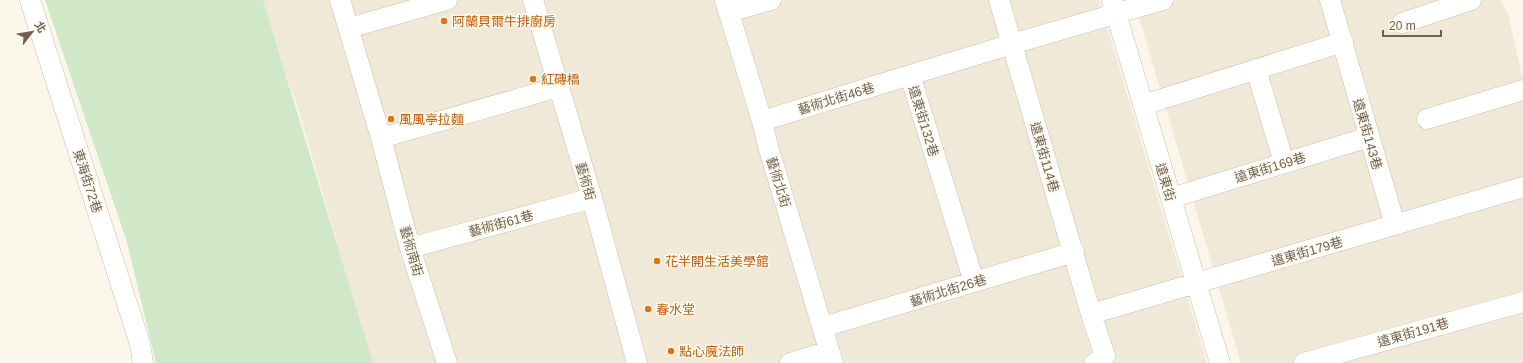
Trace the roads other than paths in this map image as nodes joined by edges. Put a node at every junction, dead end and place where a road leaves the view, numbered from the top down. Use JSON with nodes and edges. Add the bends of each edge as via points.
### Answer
{"nodes":[{"id":1,"x":30,"y":0,"type":"edge"},
{"id":2,"x":340,"y":0,"type":"edge"},
{"id":3,"x":447,"y":0,"type":"edge"},
{"id":4,"x":533,"y":0,"type":"edge"},
{"id":5,"x":771,"y":0,"type":"edge"},
{"id":6,"x":999,"y":0,"type":"edge"},
{"id":7,"x":1163,"y":0,"type":"edge"},
{"id":8,"x":1330,"y":0,"type":"edge"},
{"id":9,"x":1471,"y":0,"type":"edge"},
{"id":10,"x":727,"y":6,"type":"edge"},
{"id":11,"x":1114,"y":7,"type":"edge"},
{"id":12,"x":1402,"y":23,"type":"dead end"},
{"id":13,"x":348,"y":28,"type":"junction"},
{"id":14,"x":1343,"y":42,"type":"junction"},
{"id":15,"x":1012,"y":44,"type":"junction"},
{"id":16,"x":1256,"y":69,"type":"junction"},
{"id":17,"x":910,"y":75,"type":"junction"},
{"id":18,"x":559,"y":87,"type":"junction"},
{"id":19,"x":1523,"y":90,"type":"edge"},
{"id":20,"x":1143,"y":105,"type":"junction"},
{"id":21,"x":1427,"y":119,"type":"dead end"},
{"id":22,"x":762,"y":121,"type":"junction"},
{"id":23,"x":1369,"y":137,"type":"junction"},
{"id":24,"x":381,"y":138,"type":"junction"},
{"id":25,"x":1284,"y":163,"type":"junction"},
{"id":26,"x":1523,"y":187,"type":"edge"},
{"id":27,"x":592,"y":198,"type":"junction"},
{"id":28,"x":1171,"y":198,"type":"junction"},
{"id":29,"x":1395,"y":225,"type":"junction"},
{"id":30,"x":410,"y":248,"type":"junction"},
{"id":31,"x":1074,"y":252,"type":"junction"},
{"id":32,"x":974,"y":282,"type":"junction"},
{"id":33,"x":1196,"y":283,"type":"junction"},
{"id":34,"x":1523,"y":302,"type":"edge"},
{"id":35,"x":1091,"y":314,"type":"junction"},
{"id":36,"x":823,"y":327,"type":"junction"},
{"id":37,"x":831,"y":357,"type":"edge"},
{"id":38,"x":143,"y":363,"type":"edge"},
{"id":39,"x":446,"y":363,"type":"edge"},
{"id":40,"x":637,"y":363,"type":"edge"},
{"id":41,"x":790,"y":363,"type":"edge"},
{"id":42,"x":1095,"y":363,"type":"edge"},
{"id":43,"x":1220,"y":363,"type":"edge"},
{"id":44,"x":1304,"y":363,"type":"edge"}],
"edges":[{"from":1,"to":38,"type":"street","name":"東海街72巷","via":[[140,344]]},
{"from":2,"to":13,"type":"street","name":"藝術南街"},
{"from":3,"to":13,"type":"street"},
{"from":4,"to":18,"type":"street","name":"藝術街"},
{"from":5,"to":10,"type":"street"},
{"from":6,"to":15,"type":"street","name":"遠東街114巷"},
{"from":7,"to":11,"type":"street","name":"遠東街132巷"},
{"from":8,"to":14,"type":"street","name":"遠東街143巷"},
{"from":9,"to":12,"type":"street"},
{"from":10,"to":22,"type":"street","name":"藝術北街"},
{"from":11,"to":15,"type":"street","name":"遠東街132巷"},
{"from":11,"to":20,"type":"street","name":"遠東街"},
{"from":13,"to":24,"type":"street","name":"藝術南街"},
{"from":14,"to":16,"type":"street"},
{"from":14,"to":23,"type":"street","name":"遠東街143巷"},
{"from":15,"to":17,"type":"street","name":"遠東街132巷"},
{"from":15,"to":31,"type":"street","name":"遠東街114巷"},
{"from":16,"to":20,"type":"street"},
{"from":16,"to":25,"type":"street"},
{"from":17,"to":22,"type":"street","name":"藝術北街46巷"},
{"from":17,"to":32,"type":"street","name":"遠東街132巷"},
{"from":18,"to":24,"type":"street"},
{"from":18,"to":27,"type":"street","name":"藝術街"},
{"from":19,"to":21,"type":"street"},
{"from":20,"to":28,"type":"street","name":"遠東街"},
{"from":22,"to":36,"type":"street","name":"藝術北街"},
{"from":23,"to":25,"type":"street","name":"遠東街169巷"},
{"from":23,"to":29,"type":"street","name":"遠東街143巷"},
{"from":24,"to":30,"type":"street","name":"藝術南街"},
{"from":25,"to":28,"type":"street","name":"遠東街169巷"},
{"from":26,"to":29,"type":"street","name":"遠東街179巷"},
{"from":27,"to":30,"type":"street","name":"藝術街61巷"},
{"from":27,"to":40,"type":"street","name":"藝術街"},
{"from":28,"to":33,"type":"street","name":"遠東街"},
{"from":29,"to":33,"type":"street","name":"遠東街179巷"},
{"from":30,"to":39,"type":"street","name":"藝術南街"},
{"from":31,"to":32,"type":"street","name":"藝術北街26巷"},
{"from":31,"to":35,"type":"street","name":"遠東街114巷"},
{"from":32,"to":36,"type":"street","name":"藝術北街26巷"},
{"from":33,"to":35,"type":"street","name":"遠東街179巷"},
{"from":33,"to":43,"type":"street","name":"遠東街"},
{"from":34,"to":44,"type":"street","name":"遠東街191巷"},
{"from":35,"to":42,"type":"street","name":"遠東街114巷","via":[[1105,356]]},
{"from":36,"to":37,"type":"street","name":"藝術北街"},
{"from":37,"to":41,"type":"street"}]}
